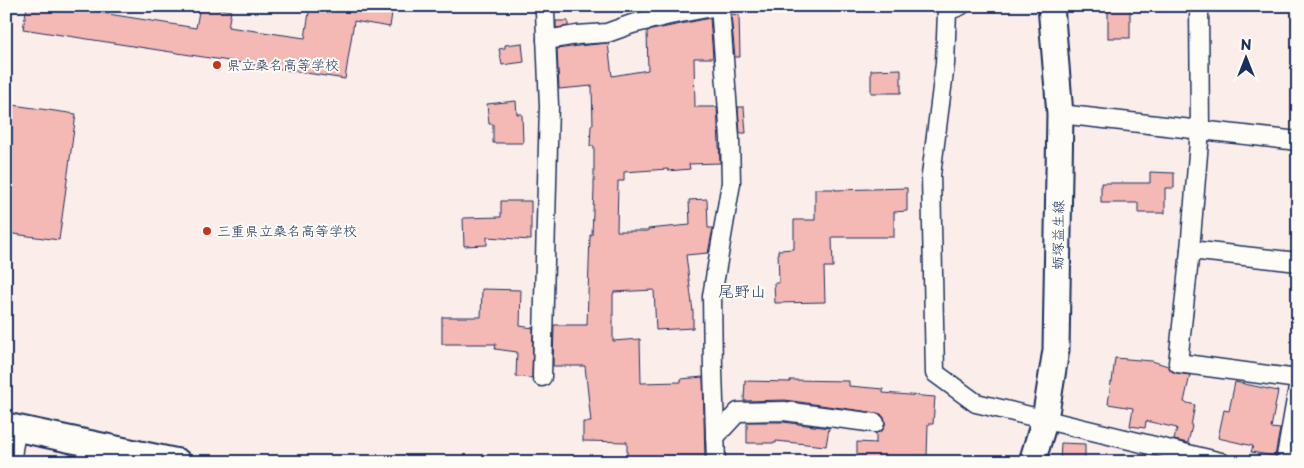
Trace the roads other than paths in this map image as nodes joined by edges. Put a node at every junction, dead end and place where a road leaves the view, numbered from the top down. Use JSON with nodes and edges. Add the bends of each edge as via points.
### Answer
{"nodes":[{"id":1,"x":543,"y":6,"type":"edge"},
{"id":2,"x":719,"y":6,"type":"edge"},
{"id":3,"x":960,"y":6,"type":"edge"},
{"id":4,"x":1052,"y":6,"type":"edge"},
{"id":5,"x":1199,"y":6,"type":"edge"},
{"id":6,"x":546,"y":40,"type":"junction"},
{"id":7,"x":1060,"y":114,"type":"junction"},
{"id":8,"x":1200,"y":130,"type":"junction"},
{"id":9,"x":1298,"y":141,"type":"edge"},
{"id":10,"x":1190,"y":250,"type":"junction"},
{"id":11,"x":1298,"y":262,"type":"edge"},
{"id":12,"x":542,"y":376,"type":"dead end"},
{"id":13,"x":1298,"y":379,"type":"edge"},
{"id":14,"x":1298,"y":388,"type":"edge"},
{"id":15,"x":1046,"y":419,"type":"junction"},
{"id":16,"x":875,"y":422,"type":"dead end"},
{"id":17,"x":12,"y":427,"type":"edge"},
{"id":18,"x":715,"y":438,"type":"junction"},
{"id":19,"x":107,"y":454,"type":"edge"},
{"id":20,"x":12,"y":462,"type":"edge"},
{"id":21,"x":178,"y":462,"type":"edge"},
{"id":22,"x":716,"y":462,"type":"edge"},
{"id":23,"x":1032,"y":462,"type":"edge"},
{"id":24,"x":1220,"y":462,"type":"edge"},
{"id":25,"x":1285,"y":462,"type":"edge"}],
"edges":[{"from":1,"to":6,"type":"street"},
{"from":2,"to":6,"type":"street","via":[[632,24],[607,33]]},
{"from":2,"to":18,"type":"street","via":[[731,184],[712,296]]},
{"from":3,"to":15,"type":"street","via":[[947,11],[945,64],[931,175],[935,373],[976,403]]},
{"from":4,"to":7,"type":"street","name":"蛎塚益生線"},
{"from":5,"to":8,"type":"street"},
{"from":6,"to":12,"type":"street","via":[[549,106]]},
{"from":7,"to":8,"type":"street"},
{"from":7,"to":15,"type":"street","name":"蛎塚益生線","via":[[1056,350]]},
{"from":8,"to":9,"type":"street"},
{"from":8,"to":10,"type":"street"},
{"from":10,"to":11,"type":"street"},
{"from":10,"to":13,"type":"street","via":[[1178,363]]},
{"from":14,"to":25,"type":"street"},
{"from":15,"to":23,"type":"street","name":"蛎塚益生線"},
{"from":15,"to":24,"type":"street"},
{"from":16,"to":18,"type":"street","via":[[784,411],[738,412]]},
{"from":17,"to":19,"type":"street"},
{"from":17,"to":20,"type":"street"},
{"from":18,"to":22,"type":"street"},
{"from":19,"to":21,"type":"street"}]}
